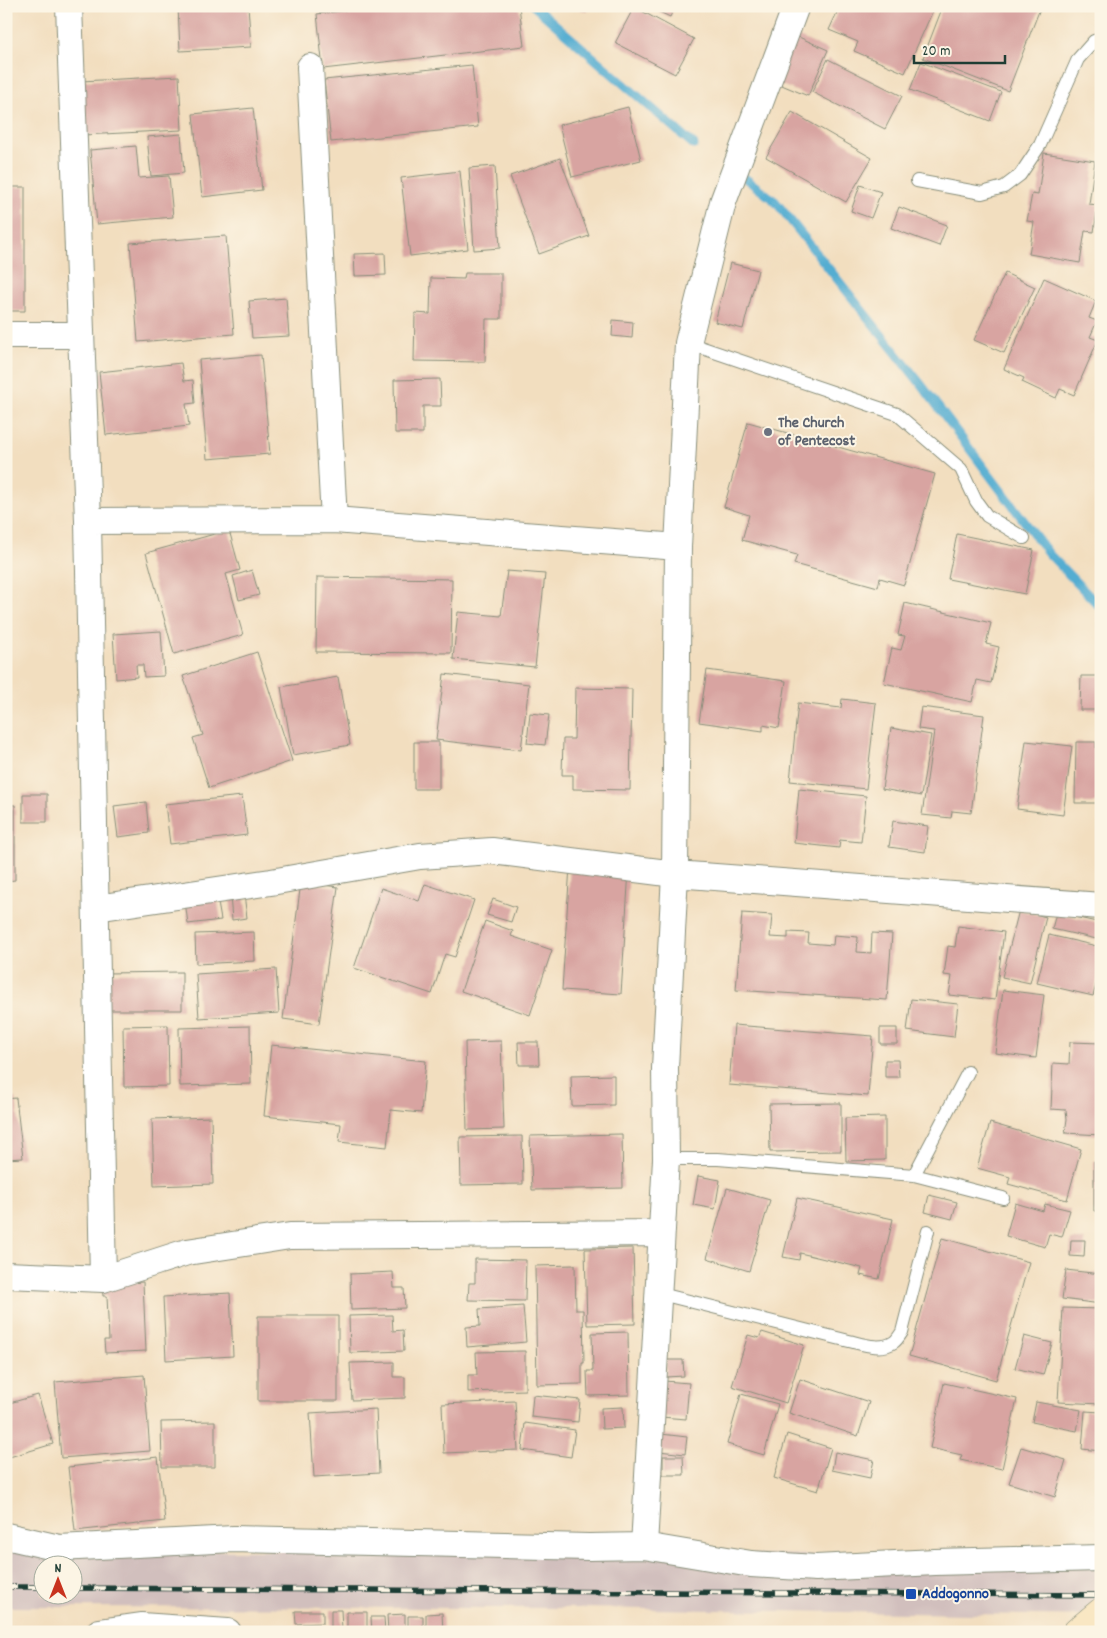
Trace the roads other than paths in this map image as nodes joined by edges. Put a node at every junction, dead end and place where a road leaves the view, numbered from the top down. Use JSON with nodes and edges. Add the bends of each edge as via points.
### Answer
{"nodes":[{"id":1,"x":69,"y":6,"type":"edge"},
{"id":2,"x":796,"y":6,"type":"edge"},
{"id":3,"x":1101,"y":39,"type":"edge"},
{"id":4,"x":310,"y":67,"type":"dead end"},
{"id":5,"x":917,"y":181,"type":"dead end"},
{"id":6,"x":6,"y":335,"type":"edge"},
{"id":7,"x":81,"y":335,"type":"junction"},
{"id":8,"x":688,"y":343,"type":"junction"},
{"id":9,"x":334,"y":520,"type":"junction"},
{"id":10,"x":88,"y":521,"type":"junction"},
{"id":11,"x":1024,"y":538,"type":"dead end"},
{"id":12,"x":678,"y":547,"type":"junction"},
{"id":13,"x":674,"y":874,"type":"junction"},
{"id":14,"x":1101,"y":906,"type":"edge"},
{"id":15,"x":96,"y":908,"type":"junction"},
{"id":16,"x":968,"y":1072,"type":"dead end"},
{"id":17,"x":666,"y":1159,"type":"junction"},
{"id":18,"x":914,"y":1175,"type":"junction"},
{"id":19,"x":1003,"y":1198,"type":"dead end"},
{"id":20,"x":928,"y":1231,"type":"dead end"},
{"id":21,"x":661,"y":1233,"type":"junction"},
{"id":22,"x":6,"y":1275,"type":"edge"},
{"id":23,"x":103,"y":1279,"type":"junction"},
{"id":24,"x":657,"y":1293,"type":"junction"},
{"id":25,"x":6,"y":1536,"type":"edge"},
{"id":26,"x":644,"y":1546,"type":"junction"},
{"id":27,"x":1101,"y":1558,"type":"edge"},
{"id":28,"x":1101,"y":1612,"type":"edge"},
{"id":29,"x":100,"y":1632,"type":"edge"},
{"id":30,"x":228,"y":1632,"type":"edge"},
{"id":31,"x":1076,"y":1632,"type":"edge"}],
"edges":[{"from":1,"to":7,"type":"street"},
{"from":2,"to":8,"type":"street","via":[[723,202]]},
{"from":3,"to":5,"type":"lane","via":[[1094,41],[1078,59],[1040,144],[1020,175],[1004,187],[982,193]]},
{"from":4,"to":9,"type":"street"},
{"from":6,"to":7,"type":"street"},
{"from":7,"to":10,"type":"street"},
{"from":8,"to":11,"type":"lane","via":[[897,414],[961,469],[987,516]]},
{"from":8,"to":12,"type":"street"},
{"from":9,"to":10,"type":"street"},
{"from":9,"to":12,"type":"street"},
{"from":10,"to":15,"type":"street"},
{"from":12,"to":13,"type":"street"},
{"from":13,"to":14,"type":"street"},
{"from":13,"to":15,"type":"street","via":[[492,851],[420,856]]},
{"from":13,"to":17,"type":"street","via":[[666,1068]]},
{"from":15,"to":23,"type":"street"},
{"from":16,"to":18,"type":"lane"},
{"from":17,"to":18,"type":"lane","via":[[718,1159]]},
{"from":17,"to":21,"type":"street"},
{"from":18,"to":19,"type":"lane"},
{"from":20,"to":24,"type":"lane","via":[[902,1332],[894,1342],[882,1346],[870,1346]]},
{"from":21,"to":23,"type":"street","via":[[290,1236],[187,1252]]},
{"from":21,"to":24,"type":"street"},
{"from":22,"to":23,"type":"street"},
{"from":24,"to":26,"type":"street"},
{"from":25,"to":26,"type":"street","via":[[59,1548],[234,1539]]},
{"from":26,"to":27,"type":"street","via":[[751,1564],[816,1568]]},
{"from":28,"to":31,"type":"street"},
{"from":29,"to":30,"type":"street","via":[[141,1626]]}]}
